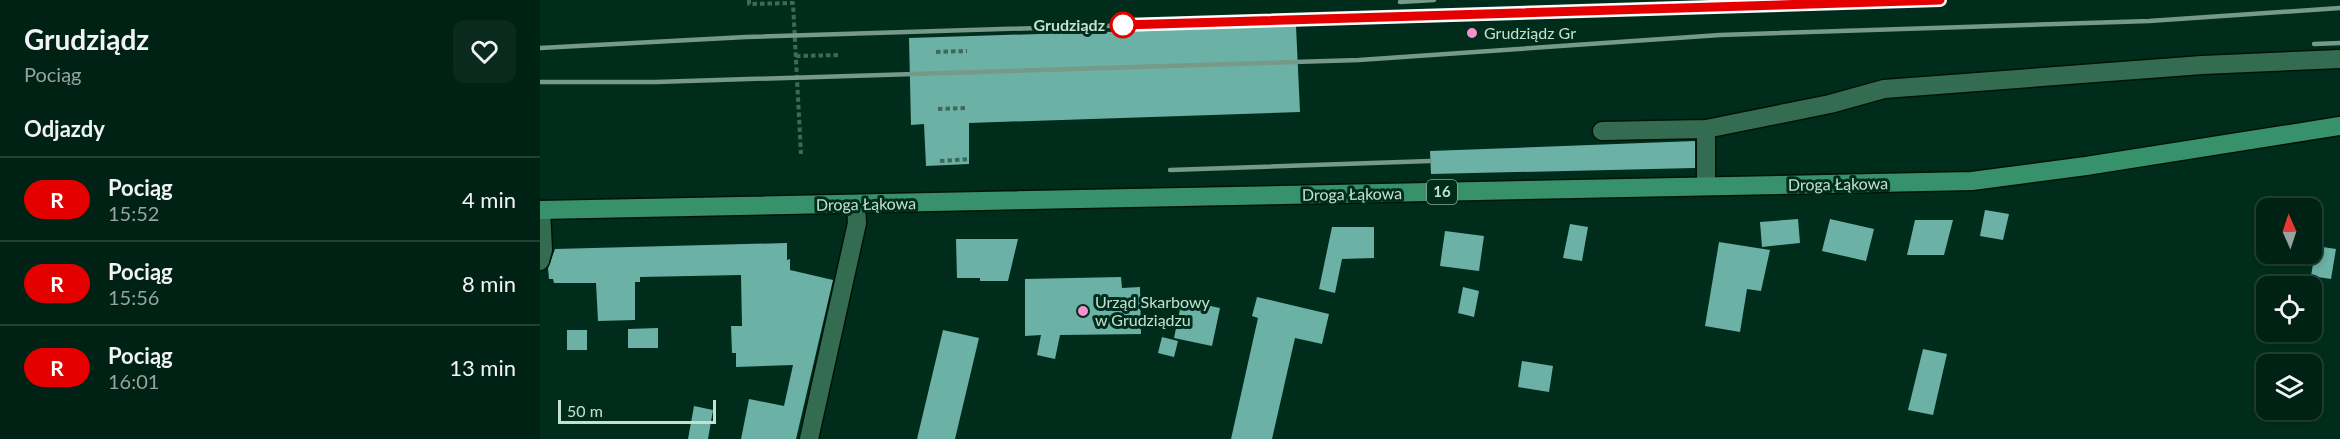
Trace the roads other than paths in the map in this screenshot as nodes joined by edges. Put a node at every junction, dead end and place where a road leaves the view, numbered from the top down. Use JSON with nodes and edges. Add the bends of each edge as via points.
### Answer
{"nodes":[{"id":1,"x":2340,"y":59,"type":"edge"},
{"id":2,"x":2340,"y":126,"type":"edge"},
{"id":3,"x":1706,"y":129,"type":"junction"},
{"id":4,"x":1602,"y":131,"type":"dead end"},
{"id":5,"x":1706,"y":186,"type":"junction"},
{"id":6,"x":856,"y":204,"type":"junction"},
{"id":7,"x":541,"y":210,"type":"edge"},
{"id":8,"x":540,"y":261,"type":"edge"},
{"id":9,"x":809,"y":439,"type":"edge"}],
"edges":[{"from":1,"to":3,"type":"lane","via":[[2202,65],[1884,89]]},
{"from":2,"to":5,"type":"main road","name":"Droga Łąkowa","number":"16","via":[[1972,181]]},
{"from":3,"to":4,"type":"lane"},
{"from":3,"to":5,"type":"lane"},
{"from":5,"to":6,"type":"main road","name":"Droga Łąkowa","number":"16"},
{"from":6,"to":7,"type":"main road","name":"Droga Łąkowa","number":"16"},
{"from":6,"to":9,"type":"lane","via":[[857,223]]},
{"from":7,"to":8,"type":"lane"}]}
